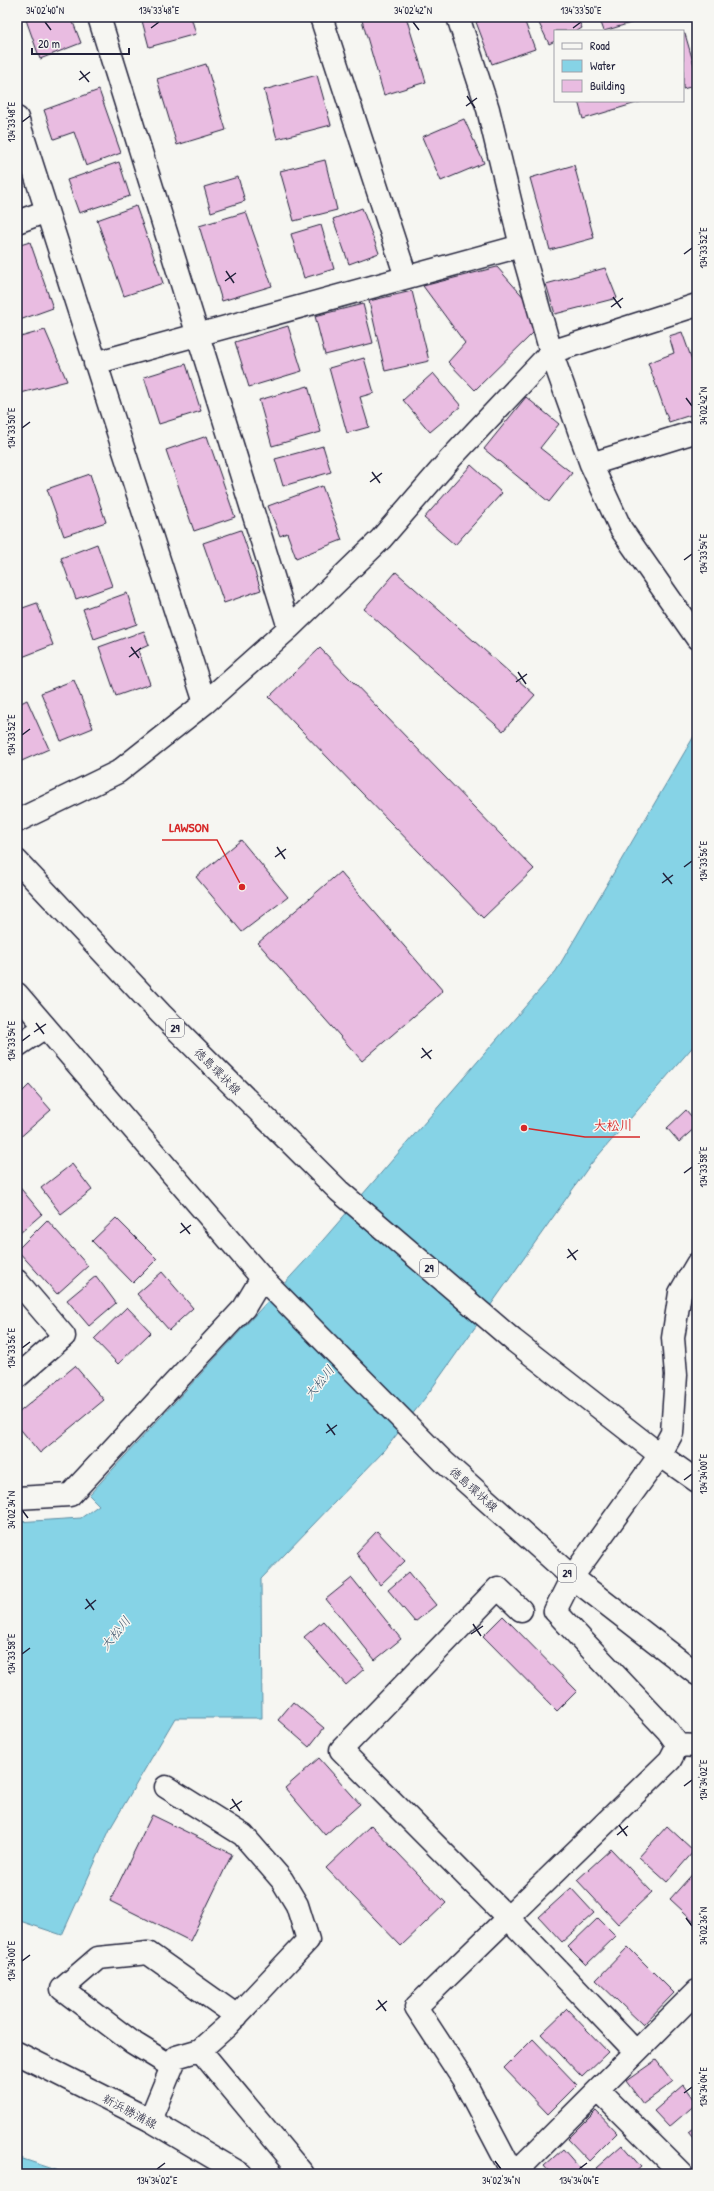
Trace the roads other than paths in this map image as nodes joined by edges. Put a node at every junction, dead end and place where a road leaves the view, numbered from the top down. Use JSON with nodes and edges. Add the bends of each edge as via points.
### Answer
{"nodes":[{"id":1,"x":99,"y":17,"type":"edge"},
{"id":2,"x":321,"y":17,"type":"edge"},
{"id":3,"x":458,"y":17,"type":"edge"},
{"id":4,"x":17,"y":118,"type":"edge"},
{"id":5,"x":47,"y":211,"type":"junction"},
{"id":6,"x":17,"y":222,"type":"edge"},
{"id":7,"x":522,"y":246,"type":"junction"},
{"id":8,"x":406,"y":277,"type":"junction"},
{"id":9,"x":697,"y":305,"type":"edge"},
{"id":10,"x":198,"y":335,"type":"junction"},
{"id":11,"x":551,"y":352,"type":"junction"},
{"id":12,"x":95,"y":363,"type":"junction"},
{"id":13,"x":691,"y":433,"type":"dead end"},
{"id":14,"x":591,"y":464,"type":"junction"},
{"id":15,"x":290,"y":628,"type":"junction"},
{"id":16,"x":697,"y":638,"type":"edge"},
{"id":17,"x":205,"y":703,"type":"junction"},
{"id":18,"x":17,"y":821,"type":"edge"},
{"id":19,"x":17,"y":861,"type":"edge"},
{"id":20,"x":17,"y":994,"type":"edge"},
{"id":21,"x":45,"y":1027,"type":"junction"},
{"id":22,"x":17,"y":1046,"type":"edge"},
{"id":23,"x":697,"y":1264,"type":"edge"},
{"id":24,"x":17,"y":1281,"type":"edge"},
{"id":25,"x":266,"y":1282,"type":"junction"},
{"id":26,"x":17,"y":1378,"type":"edge"},
{"id":27,"x":660,"y":1454,"type":"junction"},
{"id":28,"x":697,"y":1481,"type":"edge"},
{"id":29,"x":17,"y":1498,"type":"edge"},
{"id":30,"x":572,"y":1577,"type":"junction"},
{"id":31,"x":521,"y":1610,"type":"dead end"},
{"id":32,"x":697,"y":1674,"type":"edge"},
{"id":33,"x":687,"y":1745,"type":"edge"},
{"id":34,"x":166,"y":1787,"type":"dead end"},
{"id":35,"x":509,"y":1919,"type":"junction"},
{"id":36,"x":697,"y":1991,"type":"edge"},
{"id":37,"x":237,"y":2016,"type":"junction"},
{"id":38,"x":200,"y":2050,"type":"junction"},
{"id":39,"x":636,"y":2052,"type":"junction"},
{"id":40,"x":17,"y":2053,"type":"edge"},
{"id":41,"x":171,"y":2066,"type":"junction"},
{"id":42,"x":598,"y":2090,"type":"junction"},
{"id":43,"x":150,"y":2120,"type":"junction"},
{"id":44,"x":241,"y":2174,"type":"edge"},
{"id":45,"x":303,"y":2174,"type":"edge"},
{"id":46,"x":514,"y":2174,"type":"edge"},
{"id":47,"x":682,"y":2174,"type":"edge"}],
"edges":[{"from":1,"to":10,"type":"street"},
{"from":2,"to":8,"type":"street"},
{"from":3,"to":7,"type":"street","via":[[488,109]]},
{"from":4,"to":5,"type":"street"},
{"from":5,"to":6,"type":"street"},
{"from":5,"to":12,"type":"street"},
{"from":7,"to":8,"type":"street"},
{"from":7,"to":11,"type":"street"},
{"from":8,"to":10,"type":"street"},
{"from":9,"to":11,"type":"street"},
{"from":10,"to":12,"type":"street"},
{"from":10,"to":15,"type":"street"},
{"from":11,"to":14,"type":"street"},
{"from":11,"to":15,"type":"street","via":[[451,458],[381,539]]},
{"from":12,"to":17,"type":"street"},
{"from":13,"to":14,"type":"street"},
{"from":14,"to":16,"type":"street","via":[[621,529]]},
{"from":15,"to":17,"type":"street"},
{"from":17,"to":18,"type":"street","via":[[118,772]]},
{"from":19,"to":27,"type":"street","name":"徳島環状線","number":"29","via":[[161,1014],[342,1194],[513,1340]]},
{"from":20,"to":21,"type":"street","name":"徳島環状線","number":"29"},
{"from":21,"to":22,"type":"street"},
{"from":21,"to":25,"type":"street","name":"徳島環状線","number":"29"},
{"from":23,"to":27,"type":"street","via":[[680,1293],[673,1338],[676,1374],[672,1433]]},
{"from":24,"to":26,"type":"street","via":[[64,1336]]},
{"from":25,"to":29,"type":"street","via":[[70,1495]]},
{"from":25,"to":30,"type":"street","name":"徳島環状線","number":"29","via":[[444,1462]]},
{"from":27,"to":28,"type":"street","name":"徳島環状線","number":"29"},
{"from":27,"to":30,"type":"street"},
{"from":30,"to":32,"type":"street","name":"徳島環状線","number":"29"},
{"from":30,"to":33,"type":"street","via":[[555,1611],[668,1731]]},
{"from":31,"to":35,"type":"street","via":[[498,1588],[340,1750]]},
{"from":33,"to":35,"type":"street"},
{"from":34,"to":37,"type":"street","via":[[243,1835],[282,1880],[297,1905],[308,1940]]},
{"from":35,"to":39,"type":"street"},
{"from":35,"to":46,"type":"street","via":[[416,2007],[463,2079]]},
{"from":36,"to":39,"type":"street"},
{"from":37,"to":38,"type":"street"},
{"from":37,"to":41,"type":"street","via":[[148,1953],[98,1958],[62,1990],[132,2042]]},
{"from":38,"to":41,"type":"street","via":[[176,2057]]},
{"from":38,"to":45,"type":"street"},
{"from":39,"to":42,"type":"street"},
{"from":40,"to":43,"type":"street","name":"新浜勝浦線"},
{"from":41,"to":43,"type":"street"},
{"from":42,"to":46,"type":"street"},
{"from":42,"to":47,"type":"street"},
{"from":43,"to":44,"type":"street","name":"新浜勝浦線"}]}
